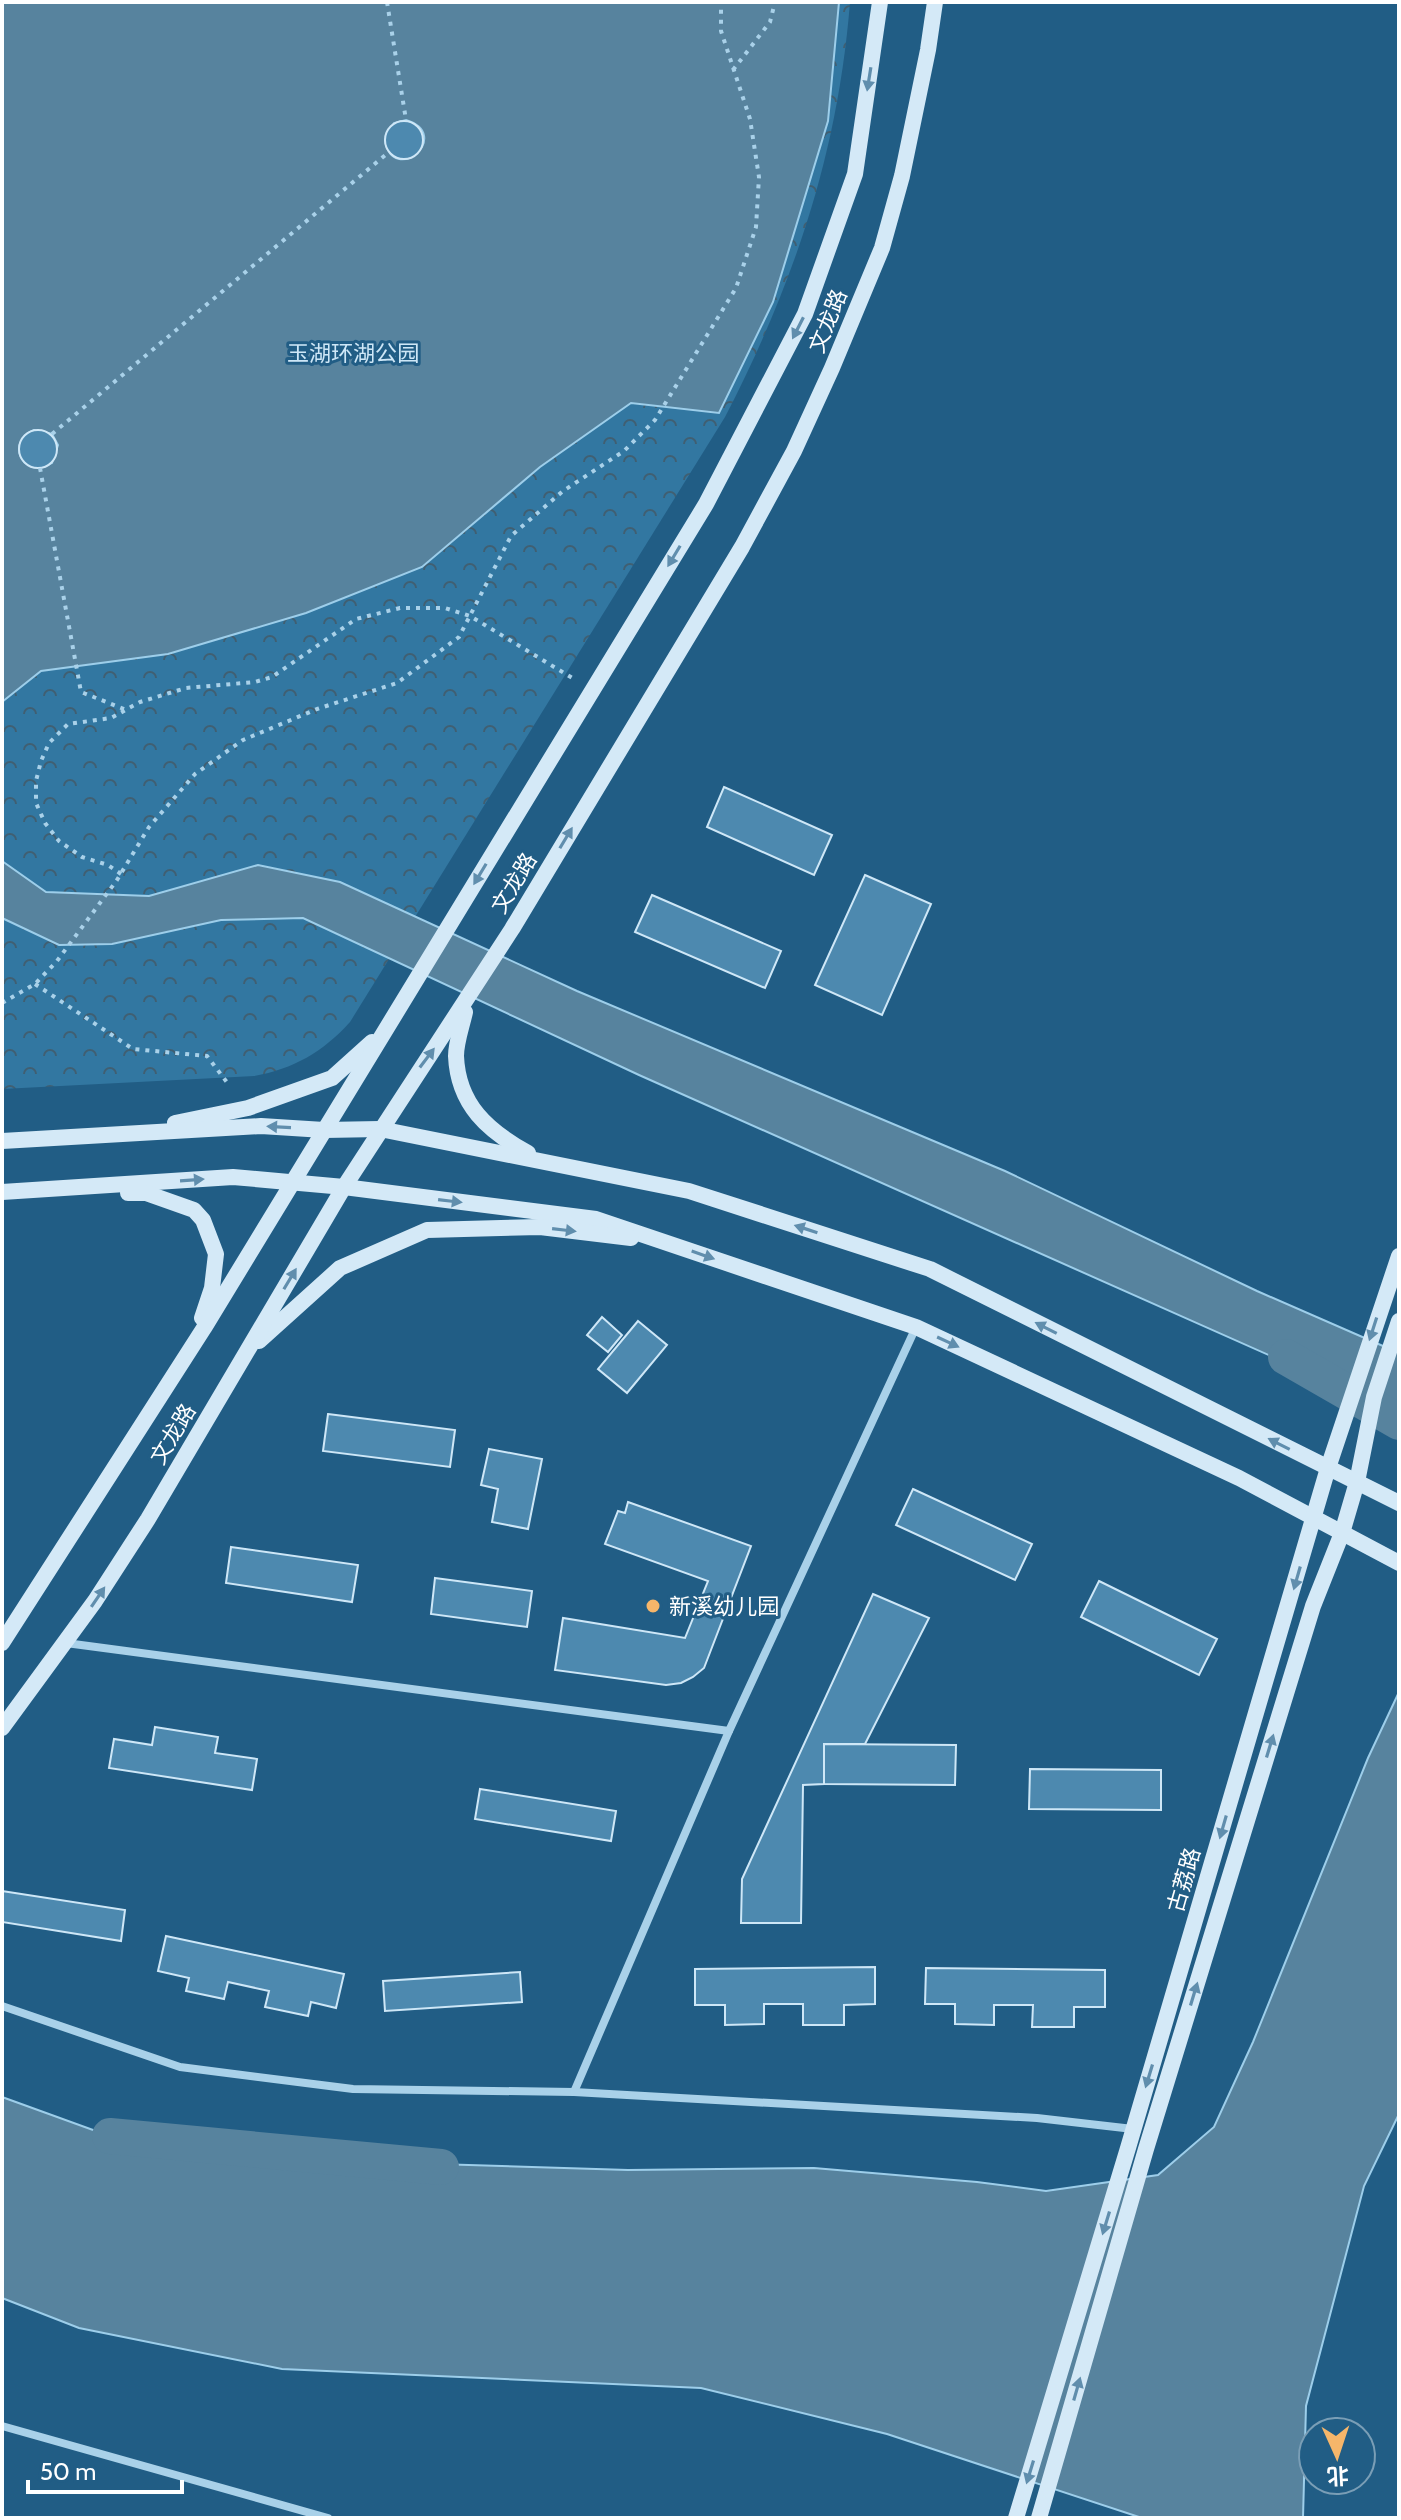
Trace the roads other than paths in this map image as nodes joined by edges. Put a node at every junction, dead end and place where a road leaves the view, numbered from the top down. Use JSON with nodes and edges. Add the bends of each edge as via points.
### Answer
{"nodes":[{"id":1,"x":880,"y":2,"type":"edge"},
{"id":2,"x":935,"y":2,"type":"edge"},
{"id":3,"x":469,"y":998,"type":"junction"},
{"id":4,"x":385,"y":1031,"type":"junction"},
{"id":5,"x":380,"y":1129,"type":"junction"},
{"id":6,"x":324,"y":1130,"type":"junction"},
{"id":7,"x":106,"y":1135,"type":"junction"},
{"id":8,"x":2,"y":1141,"type":"edge"},
{"id":9,"x":543,"y":1162,"type":"junction"},
{"id":10,"x":292,"y":1184,"type":"junction"},
{"id":11,"x":344,"y":1187,"type":"junction"},
{"id":12,"x":2,"y":1193,"type":"edge"},
{"id":13,"x":668,"y":1243,"type":"junction"},
{"id":14,"x":1399,"y":1256,"type":"edge"},
{"id":15,"x":1399,"y":1321,"type":"edge"},
{"id":16,"x":916,"y":1327,"type":"junction"},
{"id":17,"x":194,"y":1344,"type":"junction"},
{"id":18,"x":246,"y":1353,"type":"junction"},
{"id":19,"x":1328,"y":1468,"type":"junction"},
{"id":20,"x":1357,"y":1482,"type":"junction"},
{"id":21,"x":1399,"y":1503,"type":"edge"},
{"id":22,"x":1314,"y":1518,"type":"junction"},
{"id":23,"x":1342,"y":1533,"type":"junction"},
{"id":24,"x":1399,"y":1563,"type":"edge"},
{"id":25,"x":2,"y":1643,"type":"edge"},
{"id":26,"x":65,"y":1643,"type":"junction"},
{"id":27,"x":2,"y":1728,"type":"edge"},
{"id":28,"x":729,"y":1731,"type":"junction"},
{"id":29,"x":2,"y":2006,"type":"edge"},
{"id":30,"x":574,"y":2092,"type":"junction"},
{"id":31,"x":1133,"y":2129,"type":"junction"},
{"id":32,"x":2,"y":2426,"type":"edge"},
{"id":33,"x":328,"y":2518,"type":"edge"},
{"id":34,"x":1016,"y":2518,"type":"edge"},
{"id":35,"x":1039,"y":2518,"type":"edge"}],
"edges":[{"from":1,"to":4,"type":"main road","name":"文龙路","one_way":true,"via":[[855,174],[805,314],[706,504]]},
{"from":3,"to":2,"type":"main road","name":"文龙路","one_way":true,"via":[[742,547],[794,451],[882,248],[902,176]]},
{"from":5,"to":3,"type":"main road","name":"文龙路","one_way":true},
{"from":3,"to":9,"type":"main road","via":[[456,1053],[460,1084],[473,1111],[499,1137]]},
{"from":4,"to":6,"type":"main road","name":"文龙路"},
{"from":4,"to":7,"type":"main road","via":[[332,1078],[248,1108]]},
{"from":5,"to":6,"type":"main road"},
{"from":5,"to":9,"type":"main road"},
{"from":5,"to":11,"type":"main road","name":"文龙路"},
{"from":6,"to":7,"type":"main road","one_way":true,"via":[[261,1126]]},
{"from":6,"to":10,"type":"main road","name":"文龙路"},
{"from":7,"to":8,"type":"main road"},
{"from":19,"to":9,"type":"main road","one_way":true,"via":[[930,1269],[689,1191]]},
{"from":10,"to":11,"type":"main road"},
{"from":12,"to":10,"type":"main road","one_way":true,"via":[[233,1177]]},
{"from":10,"to":17,"type":"main road","name":"文龙路"},
{"from":11,"to":13,"type":"main road","one_way":true,"via":[[596,1219]]},
{"from":18,"to":11,"type":"main road","name":"文龙路","one_way":true},
{"from":12,"to":17,"type":"main road","via":[[146,1193],[194,1210],[216,1254],[212,1288]]},
{"from":13,"to":16,"type":"main road","one_way":true},
{"from":18,"to":13,"type":"main road","one_way":true,"via":[[340,1268],[427,1230],[540,1227]]},
{"from":14,"to":19,"type":"main road","name":"古荔路","one_way":true},
{"from":15,"to":20,"type":"main road","name":"古荔路","via":[[1374,1397]]},
{"from":16,"to":22,"type":"main road","one_way":true},
{"from":16,"to":28,"type":"street"},
{"from":17,"to":25,"type":"main road","name":"文龙路"},
{"from":26,"to":18,"type":"main road","name":"文龙路","one_way":true,"via":[[148,1519]]},
{"from":19,"to":20,"type":"main road"},
{"from":19,"to":22,"type":"main road","name":"古荔路"},
{"from":20,"to":21,"type":"main road"},
{"from":20,"to":23,"type":"main road","name":"古荔路"},
{"from":22,"to":23,"type":"main road"},
{"from":22,"to":31,"type":"main road","name":"古荔路","one_way":true},
{"from":23,"to":24,"type":"main road"},
{"from":35,"to":23,"type":"main road","name":"古荔路","one_way":true,"via":[[1313,1606]]},
{"from":26,"to":27,"type":"main road","name":"文龙路"},
{"from":26,"to":28,"type":"street"},
{"from":28,"to":30,"type":"street"},
{"from":29,"to":30,"type":"street","via":[[180,2067],[353,2089]]},
{"from":30,"to":31,"type":"street","via":[[1037,2118]]},
{"from":31,"to":34,"type":"main road","name":"古荔路","one_way":true},
{"from":32,"to":33,"type":"street"}]}
